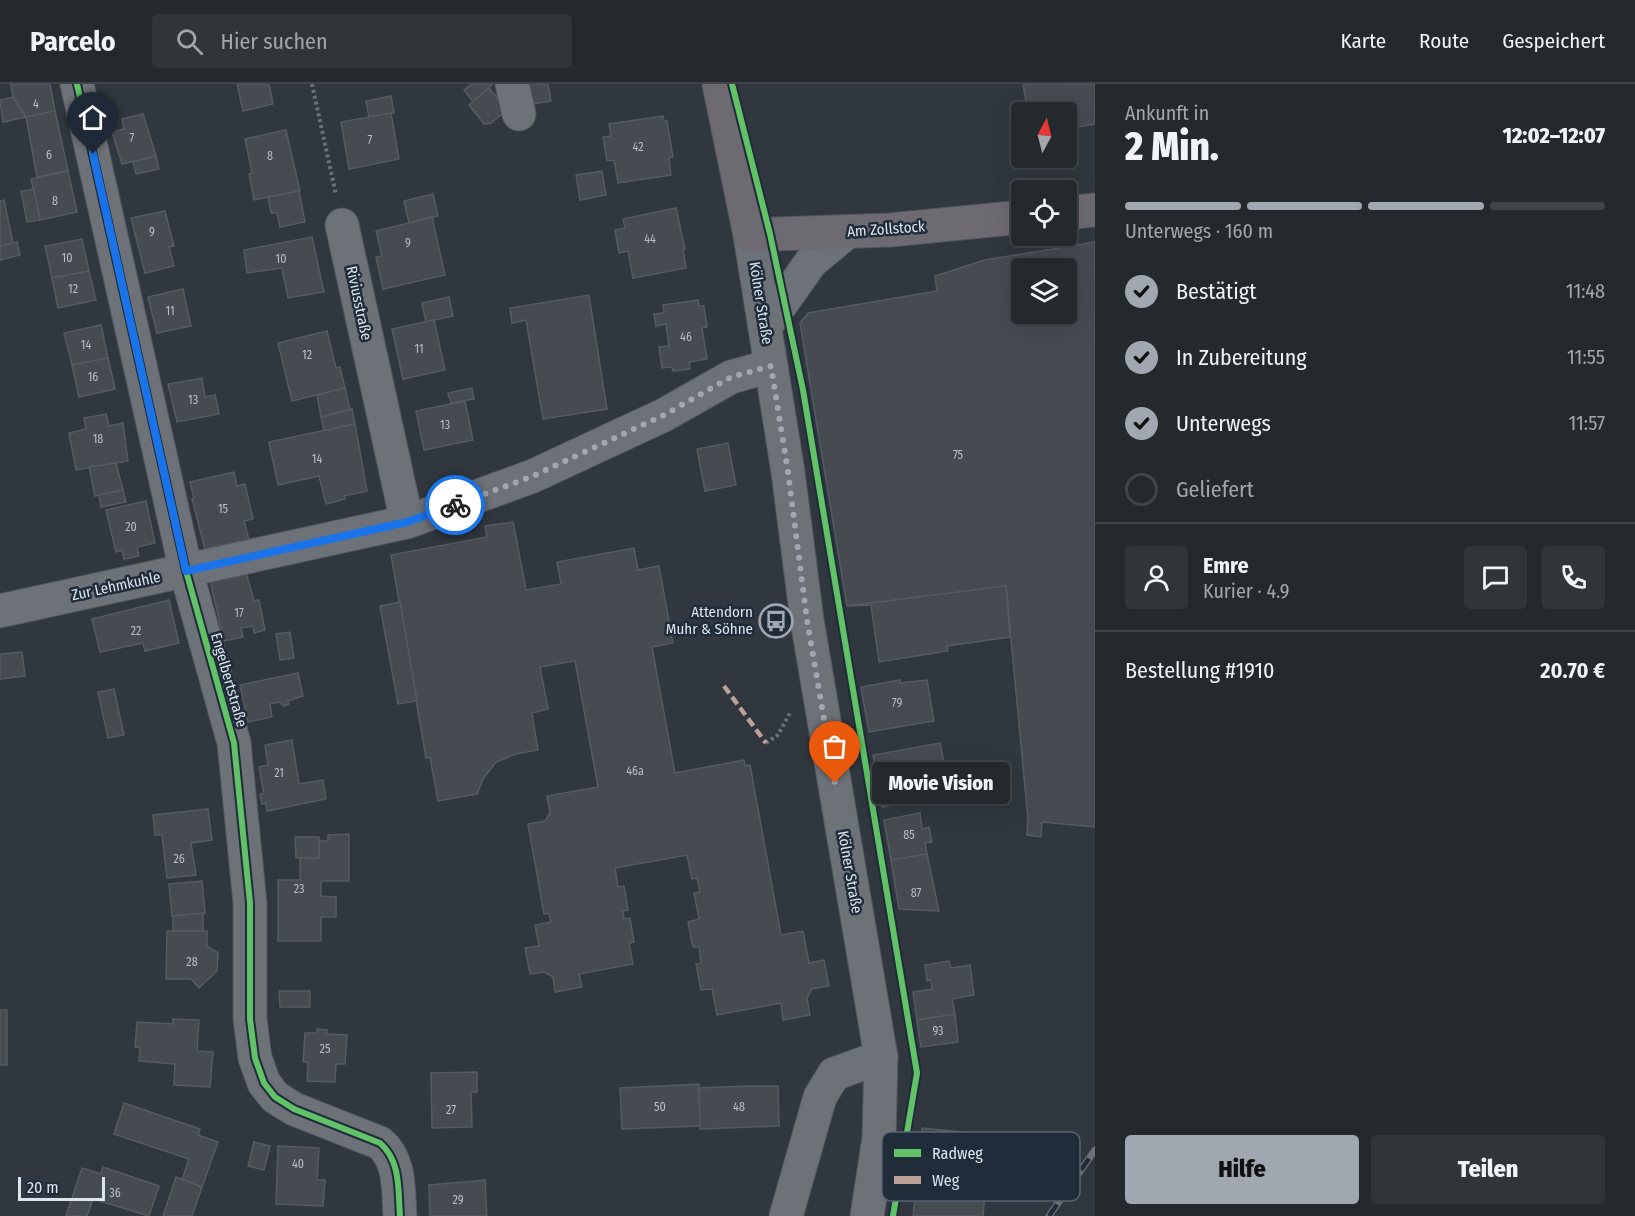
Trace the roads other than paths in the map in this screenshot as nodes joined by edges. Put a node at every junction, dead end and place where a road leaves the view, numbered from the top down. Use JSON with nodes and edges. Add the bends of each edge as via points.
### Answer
{"nodes":[{"id":1,"x":77,"y":84,"type":"edge"},
{"id":2,"x":719,"y":84,"type":"edge"},
{"id":3,"x":1095,"y":210,"type":"edge"},
{"id":4,"x":1077,"y":212,"type":"edge"},
{"id":5,"x":1011,"y":218,"type":"edge"},
{"id":6,"x":342,"y":225,"type":"road end"},
{"id":7,"x":847,"y":232,"type":"junction"},
{"id":8,"x":750,"y":235,"type":"junction"},
{"id":9,"x":765,"y":327,"type":"junction"},
{"id":10,"x":771,"y":366,"type":"junction"},
{"id":11,"x":407,"y":522,"type":"junction"},
{"id":12,"x":186,"y":571,"type":"junction"},
{"id":13,"x":0,"y":611,"type":"edge"},
{"id":14,"x":881,"y":1057,"type":"junction"},
{"id":15,"x":400,"y":1216,"type":"edge"},
{"id":16,"x":786,"y":1216,"type":"edge"},
{"id":17,"x":867,"y":1216,"type":"edge"}],
"edges":[{"from":1,"to":12,"type":"street","name":"Engelbertstraße"},
{"from":2,"to":8,"type":"main road","name":"Kölner Straße"},
{"from":3,"to":4,"type":"main road"},
{"from":5,"to":7,"type":"main road","name":"Am Zollstock"},
{"from":6,"to":11,"type":"street","name":"Riviusstraße"},
{"from":7,"to":8,"type":"main road","name":"Am Zollstock"},
{"from":7,"to":9,"type":"street","via":[[811,262]]},
{"from":8,"to":9,"type":"street","name":"Kölner Straße"},
{"from":9,"to":10,"type":"street","name":"Kölner Straße"},
{"from":10,"to":11,"type":"street","name":"Zur Lehmkuhle","via":[[731,377],[664,415],[533,476]]},
{"from":10,"to":14,"type":"street","name":"Kölner Straße","via":[[807,620]]},
{"from":11,"to":12,"type":"street","name":"Zur Lehmkuhle"},
{"from":12,"to":13,"type":"street","name":"Zur Lehmkuhle"},
{"from":12,"to":15,"type":"street","name":"Engelbertstraße","via":[[234,743],[250,903],[250,1019],[255,1058],[264,1083],[275,1097],[294,1109],[380,1143],[390,1152],[395,1162]]},
{"from":14,"to":16,"type":"street","via":[[834,1074],[820,1097]]},
{"from":14,"to":17,"type":"street","name":"Kölner Straße","via":[[879,1138]]}]}
